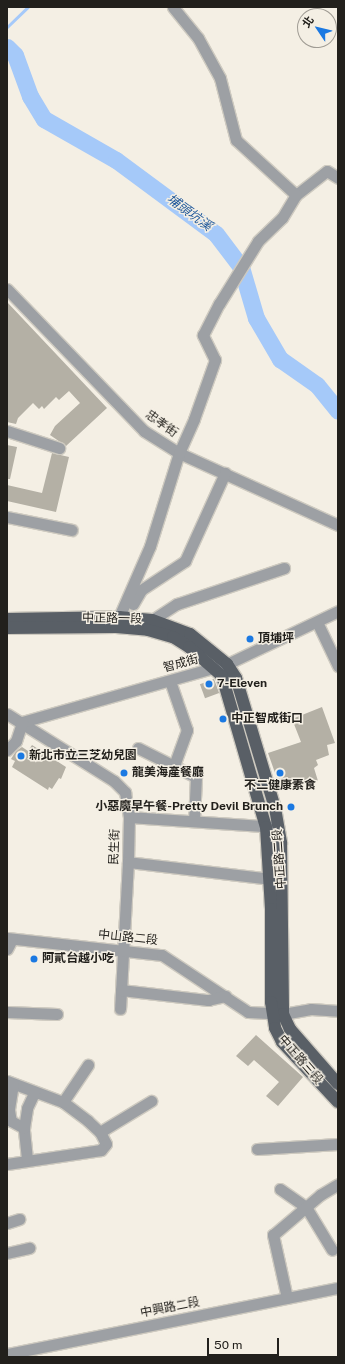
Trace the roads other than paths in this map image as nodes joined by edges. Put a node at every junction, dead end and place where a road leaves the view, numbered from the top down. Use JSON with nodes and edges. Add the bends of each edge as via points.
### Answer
{"nodes":[{"id":1,"x":173,"y":7,"type":"edge"},
{"id":2,"x":338,"y":178,"type":"edge"},
{"id":3,"x":296,"y":195,"type":"junction"},
{"id":4,"x":7,"y":289,"type":"edge"},
{"id":5,"x":7,"y":431,"type":"edge"},
{"id":6,"x":59,"y":448,"type":"dead end"},
{"id":7,"x":179,"y":452,"type":"junction"},
{"id":8,"x":225,"y":473,"type":"junction"},
{"id":9,"x":7,"y":516,"type":"edge"},
{"id":10,"x":338,"y":525,"type":"edge"},
{"id":11,"x":72,"y":530,"type":"dead end"},
{"id":12,"x":284,"y":568,"type":"dead end"},
{"id":13,"x":338,"y":611,"type":"edge"},
{"id":14,"x":124,"y":617,"type":"junction"},
{"id":15,"x":7,"y":619,"type":"edge"},
{"id":16,"x":317,"y":622,"type":"junction"},
{"id":17,"x":150,"y":625,"type":"junction"},
{"id":18,"x":7,"y":628,"type":"edge"},
{"id":19,"x":227,"y":664,"type":"junction"},
{"id":20,"x":338,"y":666,"type":"edge"},
{"id":21,"x":215,"y":669,"type":"junction"},
{"id":22,"x":170,"y":681,"type":"junction"},
{"id":23,"x":7,"y":714,"type":"edge"},
{"id":24,"x":22,"y":722,"type":"junction"},
{"id":25,"x":138,"y":748,"type":"dead end"},
{"id":26,"x":7,"y":750,"type":"edge"},
{"id":27,"x":174,"y":766,"type":"junction"},
{"id":28,"x":129,"y":817,"type":"junction"},
{"id":29,"x":194,"y":821,"type":"junction"},
{"id":30,"x":266,"y":827,"type":"junction"},
{"id":31,"x":278,"y":828,"type":"junction"},
{"id":32,"x":128,"y":862,"type":"junction"},
{"id":33,"x":270,"y":879,"type":"junction"},
{"id":34,"x":9,"y":942,"type":"edge"},
{"id":35,"x":124,"y":950,"type":"junction"},
{"id":36,"x":121,"y":990,"type":"junction"},
{"id":37,"x":226,"y":996,"type":"junction"},
{"id":38,"x":120,"y":1009,"type":"dead end"},
{"id":39,"x":338,"y":1011,"type":"edge"},
{"id":40,"x":7,"y":1012,"type":"edge"},
{"id":41,"x":57,"y":1014,"type":"dead end"},
{"id":42,"x":277,"y":1014,"type":"junction"},
{"id":43,"x":88,"y":1065,"type":"dead end"},
{"id":44,"x":10,"y":1083,"type":"edge"},
{"id":45,"x":338,"y":1084,"type":"edge"},
{"id":46,"x":34,"y":1093,"type":"junction"},
{"id":47,"x":151,"y":1101,"type":"dead end"},
{"id":48,"x":62,"y":1102,"type":"junction"},
{"id":49,"x":338,"y":1102,"type":"edge"},
{"id":50,"x":24,"y":1128,"type":"junction"},
{"id":51,"x":100,"y":1132,"type":"junction"},
{"id":52,"x":338,"y":1144,"type":"edge"},
{"id":53,"x":257,"y":1149,"type":"dead end"},
{"id":54,"x":27,"y":1160,"type":"junction"},
{"id":55,"x":7,"y":1164,"type":"edge"},
{"id":56,"x":338,"y":1184,"type":"edge"},
{"id":57,"x":280,"y":1189,"type":"dead end"},
{"id":58,"x":306,"y":1207,"type":"junction"},
{"id":59,"x":19,"y":1219,"type":"dead end"},
{"id":60,"x":7,"y":1222,"type":"edge"},
{"id":61,"x":29,"y":1248,"type":"dead end"},
{"id":62,"x":332,"y":1250,"type":"dead end"},
{"id":63,"x":7,"y":1253,"type":"edge"},
{"id":64,"x":338,"y":1288,"type":"edge"},
{"id":65,"x":287,"y":1298,"type":"junction"},
{"id":66,"x":7,"y":1354,"type":"edge"}],
"edges":[{"from":1,"to":3,"type":"street","via":[[198,38],[220,78],[236,140]]},
{"from":2,"to":3,"type":"street","via":[[328,171]]},
{"from":3,"to":7,"type":"street","via":[[285,214],[258,241],[203,335],[215,360],[194,420]]},
{"from":4,"to":7,"type":"street","name":"忠孝街","via":[[144,431]]},
{"from":5,"to":6,"type":"street"},
{"from":7,"to":8,"type":"street","name":"忠孝街"},
{"from":7,"to":14,"type":"street","via":[[150,546]]},
{"from":8,"to":10,"type":"street","name":"忠孝街"},
{"from":8,"to":14,"type":"street","via":[[185,561],[141,590]]},
{"from":9,"to":11,"type":"street"},
{"from":12,"to":17,"type":"street","via":[[177,604]]},
{"from":13,"to":16,"type":"street","name":"智成街"},
{"from":14,"to":15,"type":"main road","name":"中正路一段"},
{"from":14,"to":17,"type":"main road","name":"中正路一段"},
{"from":16,"to":19,"type":"street","name":"智成街"},
{"from":16,"to":20,"type":"street"},
{"from":17,"to":18,"type":"main road","name":"中正路一段"},
{"from":17,"to":19,"type":"main road","name":"中正路一段","via":[[190,634]]},
{"from":17,"to":21,"type":"main road","name":"中正路一段","via":[[190,647]]},
{"from":19,"to":21,"type":"street","name":"智成街"},
{"from":19,"to":31,"type":"main road","name":"中正路二段","via":[[236,678],[275,808]]},
{"from":21,"to":22,"type":"street","name":"智成街"},
{"from":21,"to":30,"type":"main road","name":"中正路二段","via":[[226,685]]},
{"from":22,"to":24,"type":"street","name":"智成街"},
{"from":22,"to":27,"type":"street","via":[[187,730]]},
{"from":23,"to":24,"type":"street","name":"民生街"},
{"from":24,"to":26,"type":"street","via":[[16,741]]},
{"from":24,"to":28,"type":"street","name":"民生街","via":[[114,782],[125,792]]},
{"from":25,"to":27,"type":"street"},
{"from":27,"to":29,"type":"street","via":[[196,777]]},
{"from":28,"to":29,"type":"street"},
{"from":28,"to":32,"type":"street","name":"民生街"},
{"from":29,"to":30,"type":"street"},
{"from":30,"to":31,"type":"street"},
{"from":30,"to":33,"type":"main road","name":"中正路二段"},
{"from":31,"to":42,"type":"main road","name":"中正路二段","via":[[283,889]]},
{"from":32,"to":33,"type":"street"},
{"from":32,"to":35,"type":"street","name":"民生街"},
{"from":33,"to":42,"type":"main road","name":"中正路二段"},
{"from":34,"to":35,"type":"street","name":"中山路二段"},
{"from":35,"to":36,"type":"street","name":"民生街"},
{"from":35,"to":37,"type":"street","name":"中山路二段","via":[[162,955]]},
{"from":36,"to":37,"type":"street","via":[[208,1000]]},
{"from":36,"to":38,"type":"street","name":"民生街"},
{"from":37,"to":42,"type":"street","name":"中山路二段","via":[[248,1012]]},
{"from":39,"to":42,"type":"street","name":"中山路二段","via":[[311,1009]]},
{"from":40,"to":41,"type":"street"},
{"from":42,"to":45,"type":"main road","name":"中正路三段"},
{"from":42,"to":49,"type":"main road","name":"中正路三段","via":[[282,1042]]},
{"from":43,"to":48,"type":"street"},
{"from":44,"to":46,"type":"street"},
{"from":44,"to":50,"type":"street","via":[[11,1121]]},
{"from":46,"to":48,"type":"street"},
{"from":46,"to":50,"type":"street","via":[[27,1108]]},
{"from":47,"to":51,"type":"street"},
{"from":48,"to":51,"type":"street"},
{"from":50,"to":54,"type":"street"},
{"from":51,"to":54,"type":"street","via":[[106,1144],[101,1150]]},
{"from":52,"to":53,"type":"street"},
{"from":54,"to":55,"type":"street"},
{"from":56,"to":58,"type":"street"},
{"from":57,"to":58,"type":"street"},
{"from":58,"to":62,"type":"street"},
{"from":58,"to":65,"type":"street","via":[[274,1235]]},
{"from":59,"to":60,"type":"street"},
{"from":61,"to":63,"type":"street"},
{"from":64,"to":65,"type":"street","name":"中興路二段"},
{"from":65,"to":66,"type":"street","name":"中興路二段"}]}
